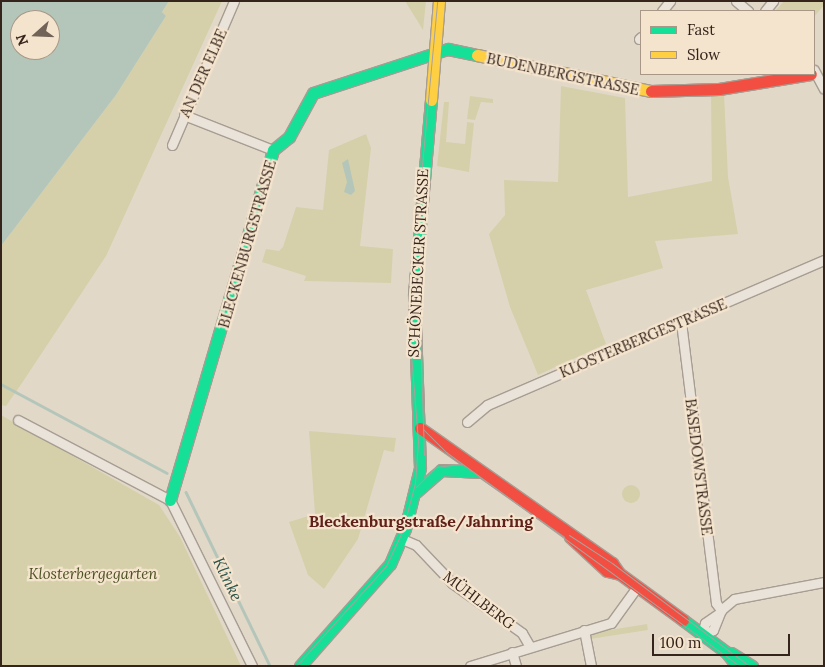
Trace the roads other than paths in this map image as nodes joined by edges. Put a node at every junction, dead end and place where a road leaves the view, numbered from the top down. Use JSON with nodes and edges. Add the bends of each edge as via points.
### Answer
{"nodes":[{"id":1,"x":234,"y":1,"type":"edge"},
{"id":2,"x":439,"y":1,"type":"edge"},
{"id":3,"x":736,"y":1,"type":"edge"},
{"id":4,"x":747,"y":10,"type":"edge"},
{"id":5,"x":434,"y":52,"type":"junction"},
{"id":6,"x":815,"y":74,"type":"edge"},
{"id":7,"x":796,"y":75,"type":"edge"},
{"id":8,"x":824,"y":88,"type":"edge"},
{"id":9,"x":184,"y":115,"type":"junction"},
{"id":10,"x":172,"y":145,"type":"dead end"},
{"id":11,"x":273,"y":150,"type":"junction"},
{"id":12,"x":824,"y":260,"type":"edge"},
{"id":13,"x":681,"y":322,"type":"junction"},
{"id":14,"x":18,"y":420,"type":"dead end"},
{"id":15,"x":467,"y":422,"type":"dead end"},
{"id":16,"x":420,"y":428,"type":"junction"},
{"id":17,"x":484,"y":473,"type":"junction"},
{"id":18,"x":414,"y":496,"type":"junction"},
{"id":19,"x":170,"y":500,"type":"junction"},
{"id":20,"x":402,"y":539,"type":"junction"},
{"id":21,"x":824,"y":582,"type":"edge"},
{"id":22,"x":637,"y":587,"type":"junction"},
{"id":23,"x":720,"y":612,"type":"junction"},
{"id":24,"x":584,"y":630,"type":"junction"},
{"id":25,"x":702,"y":635,"type":"junction"},
{"id":26,"x":529,"y":645,"type":"junction"},
{"id":27,"x":512,"y":652,"type":"junction"},
{"id":28,"x":726,"y":652,"type":"junction"},
{"id":29,"x":252,"y":666,"type":"edge"},
{"id":30,"x":300,"y":666,"type":"edge"},
{"id":31,"x":470,"y":666,"type":"edge"},
{"id":32,"x":516,"y":666,"type":"edge"},
{"id":33,"x":591,"y":666,"type":"edge"},
{"id":34,"x":737,"y":666,"type":"edge"},
{"id":35,"x":752,"y":666,"type":"edge"}],
"edges":[{"from":1,"to":9,"type":"street","name":"AN DER ELBE"},
{"from":2,"to":5,"type":"main road","name":"SCHÖNEBECKER STRASSE"},
{"from":3,"to":4,"type":"street"},
{"from":5,"to":7,"type":"main road","name":"BUDENBERGSTRASSE","via":[[450,50],[646,91],[718,88]]},
{"from":5,"to":11,"type":"main road","name":"BLECKENBURGSTRASSE","via":[[314,93],[285,142]]},
{"from":5,"to":16,"type":"main road","name":"SCHÖNEBECKER STRASSE","via":[[413,306]]},
{"from":6,"to":8,"type":"street"},
{"from":9,"to":10,"type":"street","name":"AN DER ELBE"},
{"from":9,"to":11,"type":"street"},
{"from":11,"to":19,"type":"main road","name":"BLECKENBURGSTRASSE"},
{"from":12,"to":13,"type":"street","name":"KLOSTERBERGESTRASSE"},
{"from":13,"to":15,"type":"street","name":"KLOSTERBERGESTRASSE","via":[[487,405]]},
{"from":13,"to":23,"type":"street","name":"BASEDOWSTRASSE","via":[[716,603]]},
{"from":14,"to":19,"type":"street"},
{"from":16,"to":17,"type":"main road"},
{"from":16,"to":18,"type":"main road","name":"SCHÖNEBECKER STRASSE","via":[[421,454]]},
{"from":17,"to":18,"type":"main road","via":[[458,468],[441,470],[425,480]]},
{"from":17,"to":22,"type":"main road","via":[[570,537],[577,548],[607,571],[619,573]]},
{"from":18,"to":20,"type":"main road","name":"SCHÖNEBECKER STRASSE"},
{"from":19,"to":29,"type":"street"},
{"from":20,"to":26,"type":"street","name":"MÜHLBERG","via":[[416,545],[452,583],[522,632]]},
{"from":20,"to":30,"type":"main road","name":"SCHÖNEBECKER STRASSE","via":[[373,588]]},
{"from":21,"to":23,"type":"street","via":[[734,599]]},
{"from":22,"to":24,"type":"street","via":[[611,623]]},
{"from":22,"to":25,"type":"main road"},
{"from":23,"to":25,"type":"street","via":[[705,624]]},
{"from":24,"to":26,"type":"street"},
{"from":24,"to":33,"type":"street"},
{"from":25,"to":28,"type":"main road"},
{"from":26,"to":27,"type":"street"},
{"from":27,"to":31,"type":"street"},
{"from":27,"to":32,"type":"street"},
{"from":28,"to":34,"type":"main road"},
{"from":28,"to":35,"type":"main road"}]}
